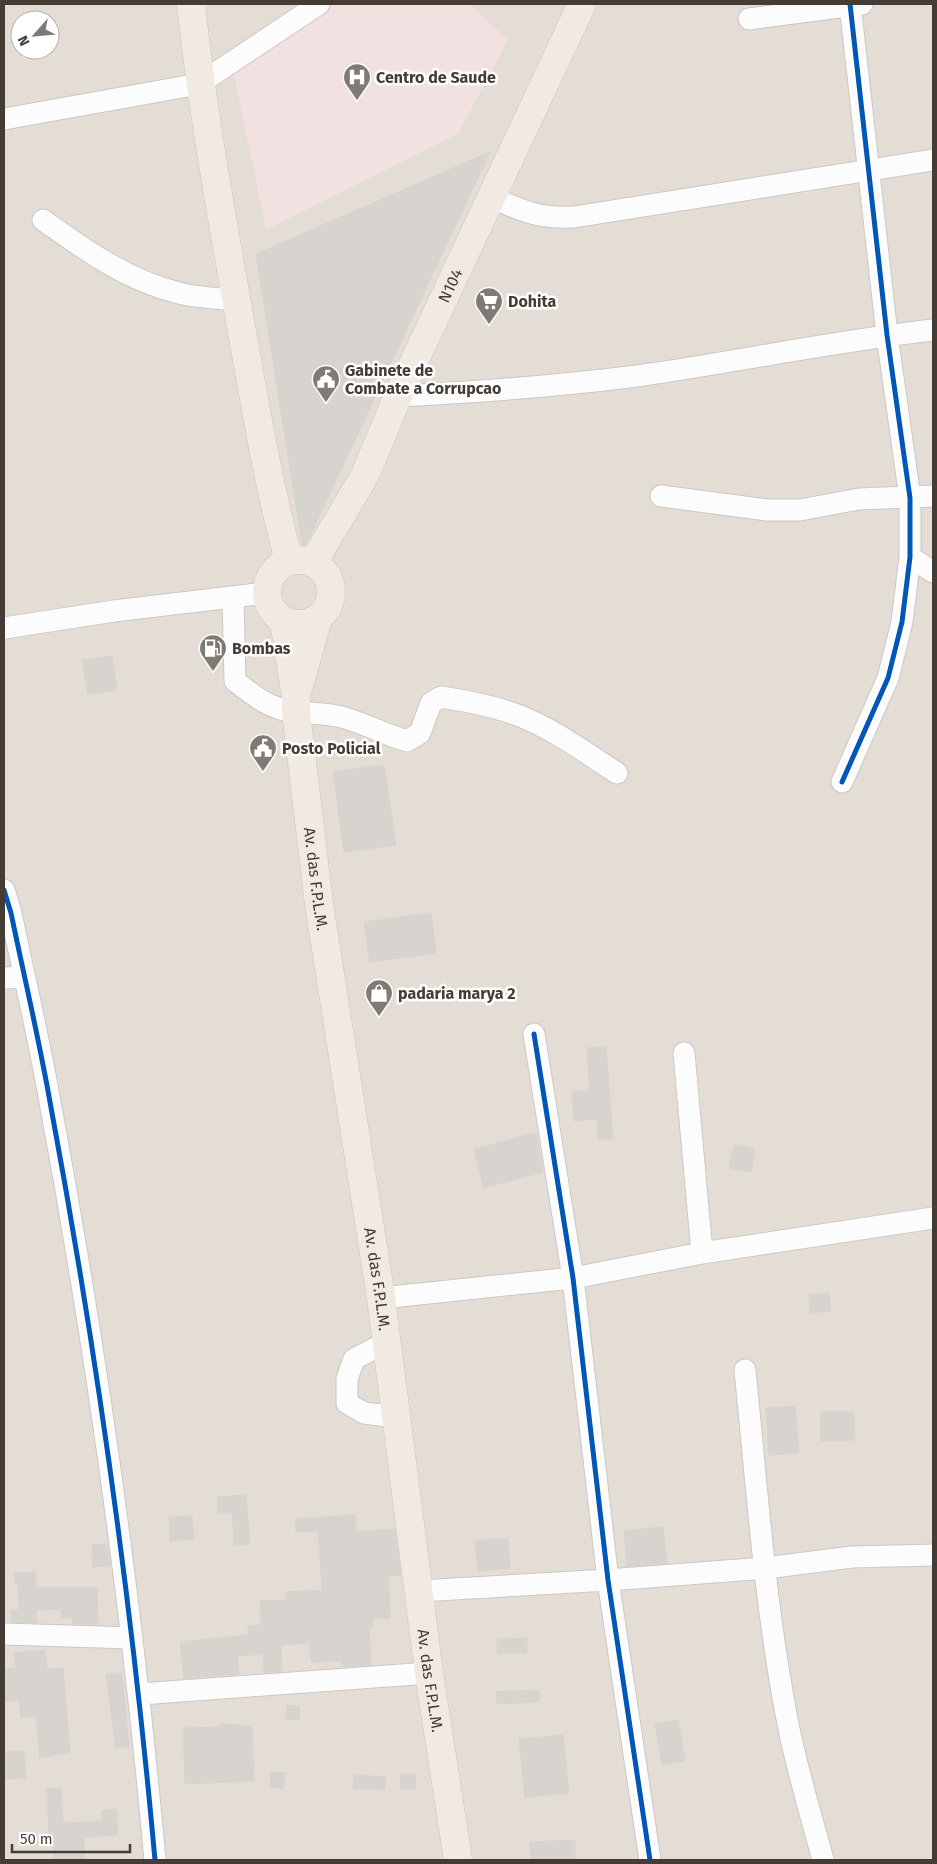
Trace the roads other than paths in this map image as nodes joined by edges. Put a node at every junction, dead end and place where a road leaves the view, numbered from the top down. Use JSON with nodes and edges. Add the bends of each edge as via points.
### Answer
{"nodes":[{"id":1,"x":191,"y":4,"type":"edge"},
{"id":2,"x":319,"y":4,"type":"edge"},
{"id":3,"x":582,"y":4,"type":"edge"},
{"id":4,"x":854,"y":4,"type":"edge"},
{"id":5,"x":749,"y":19,"type":"dead end"},
{"id":6,"x":199,"y":84,"type":"junction"},
{"id":7,"x":4,"y":119,"type":"edge"},
{"id":8,"x":933,"y":160,"type":"edge"},
{"id":9,"x":870,"y":172,"type":"junction"},
{"id":10,"x":491,"y":197,"type":"junction"},
{"id":11,"x":43,"y":220,"type":"dead end"},
{"id":12,"x":237,"y":300,"type":"junction"},
{"id":13,"x":933,"y":330,"type":"edge"},
{"id":14,"x":887,"y":335,"type":"junction"},
{"id":15,"x":398,"y":396,"type":"junction"},
{"id":16,"x":661,"y":496,"type":"dead end"},
{"id":17,"x":933,"y":496,"type":"edge"},
{"id":18,"x":910,"y":498,"type":"junction"},
{"id":19,"x":910,"y":557,"type":"junction"},
{"id":20,"x":301,"y":562,"type":"junction"},
{"id":21,"x":933,"y":572,"type":"edge"},
{"id":22,"x":266,"y":593,"type":"junction"},
{"id":23,"x":233,"y":598,"type":"junction"},
{"id":24,"x":318,"y":618,"type":"junction"},
{"id":25,"x":284,"y":621,"type":"junction"},
{"id":26,"x":4,"y":628,"type":"edge"},
{"id":27,"x":296,"y":705,"type":"junction"},
{"id":28,"x":618,"y":773,"type":"dead end"},
{"id":29,"x":842,"y":782,"type":"dead end"},
{"id":30,"x":4,"y":890,"type":"edge"},
{"id":31,"x":14,"y":978,"type":"edge"},
{"id":32,"x":534,"y":1034,"type":"dead end"},
{"id":33,"x":684,"y":1053,"type":"dead end"},
{"id":34,"x":933,"y":1218,"type":"edge"},
{"id":35,"x":702,"y":1254,"type":"junction"},
{"id":36,"x":573,"y":1278,"type":"junction"},
{"id":37,"x":381,"y":1298,"type":"junction"},
{"id":38,"x":387,"y":1342,"type":"junction"},
{"id":39,"x":745,"y":1370,"type":"dead end"},
{"id":40,"x":397,"y":1418,"type":"junction"},
{"id":41,"x":933,"y":1555,"type":"edge"},
{"id":42,"x":766,"y":1568,"type":"junction"},
{"id":43,"x":608,"y":1580,"type":"junction"},
{"id":44,"x":420,"y":1591,"type":"junction"},
{"id":45,"x":4,"y":1634,"type":"edge"},
{"id":46,"x":132,"y":1638,"type":"junction"},
{"id":47,"x":429,"y":1673,"type":"junction"},
{"id":48,"x":140,"y":1694,"type":"junction"},
{"id":49,"x":155,"y":1860,"type":"edge"},
{"id":50,"x":458,"y":1860,"type":"edge"},
{"id":51,"x":650,"y":1860,"type":"edge"},
{"id":52,"x":823,"y":1860,"type":"edge"}],
"edges":[{"from":1,"to":6,"type":"main road"},
{"from":2,"to":6,"type":"street"},
{"from":3,"to":10,"type":"main road","name":"N104","number":"N104"},
{"from":4,"to":5,"type":"street"},
{"from":4,"to":9,"type":"street"},
{"from":6,"to":7,"type":"street"},
{"from":6,"to":12,"type":"main road"},
{"from":8,"to":9,"type":"street"},
{"from":9,"to":10,"type":"street","via":[[574,217],[550,218],[524,212]]},
{"from":9,"to":14,"type":"street"},
{"from":10,"to":15,"type":"main road","name":"N104","number":"N104"},
{"from":11,"to":12,"type":"street","via":[[132,277],[179,294]]},
{"from":12,"to":20,"type":"main road","via":[[272,500]]},
{"from":13,"to":14,"type":"street"},
{"from":14,"to":15,"type":"street","via":[[637,376],[497,391]]},
{"from":14,"to":18,"type":"street"},
{"from":15,"to":20,"type":"main road","name":"N104","number":"N104","via":[[366,475]]},
{"from":16,"to":18,"type":"street","via":[[767,510],[800,510],[859,499]]},
{"from":17,"to":18,"type":"street"},
{"from":18,"to":19,"type":"street"},
{"from":19,"to":21,"type":"street"},
{"from":19,"to":29,"type":"street","via":[[902,622],[888,678]]},
{"from":20,"to":22,"type":"main road","name":"N104","number":"N104","via":[[274,570]]},
{"from":20,"to":24,"type":"main road","via":[[325,574],[331,589],[328,605]]},
{"from":22,"to":23,"type":"street"},
{"from":22,"to":25,"type":"main road","via":[[272,609]]},
{"from":23,"to":26,"type":"street","via":[[114,611]]},
{"from":23,"to":27,"type":"street","via":[[235,681],[257,700],[277,709]]},
{"from":24,"to":25,"type":"main road","via":[[301,624]]},
{"from":24,"to":27,"type":"main road","name":"Av. das F.P.L.M."},
{"from":25,"to":27,"type":"main road","name":"Av. das F.P.L.M."},
{"from":27,"to":28,"type":"street","via":[[346,718],[407,741],[420,733],[431,703],[441,697],[468,701],[520,716]]},
{"from":27,"to":37,"type":"main road","name":"Av. das F.P.L.M.","via":[[319,904]]},
{"from":30,"to":31,"type":"street"},
{"from":31,"to":46,"type":"street","via":[[50,1101],[87,1313]]},
{"from":32,"to":36,"type":"street"},
{"from":33,"to":35,"type":"street"},
{"from":34,"to":35,"type":"street"},
{"from":35,"to":36,"type":"street"},
{"from":36,"to":37,"type":"street"},
{"from":36,"to":43,"type":"street"},
{"from":37,"to":38,"type":"main road","name":"Av. das F.P.L.M."},
{"from":38,"to":40,"type":"main road","name":"Av. das F.P.L.M."},
{"from":38,"to":40,"type":"street","via":[[354,1359],[347,1379],[347,1404],[364,1413]]},
{"from":39,"to":42,"type":"street"},
{"from":40,"to":44,"type":"main road","name":"Av. das F.P.L.M."},
{"from":41,"to":42,"type":"street","via":[[852,1557]]},
{"from":42,"to":43,"type":"street"},
{"from":42,"to":52,"type":"street","via":[[788,1726]]},
{"from":43,"to":44,"type":"street"},
{"from":43,"to":51,"type":"street"},
{"from":44,"to":47,"type":"main road","name":"Av. das F.P.L.M."},
{"from":45,"to":46,"type":"street"},
{"from":46,"to":48,"type":"street"},
{"from":47,"to":48,"type":"street"},
{"from":47,"to":50,"type":"main road","name":"Av. das F.P.L.M."},
{"from":48,"to":49,"type":"street"}]}
